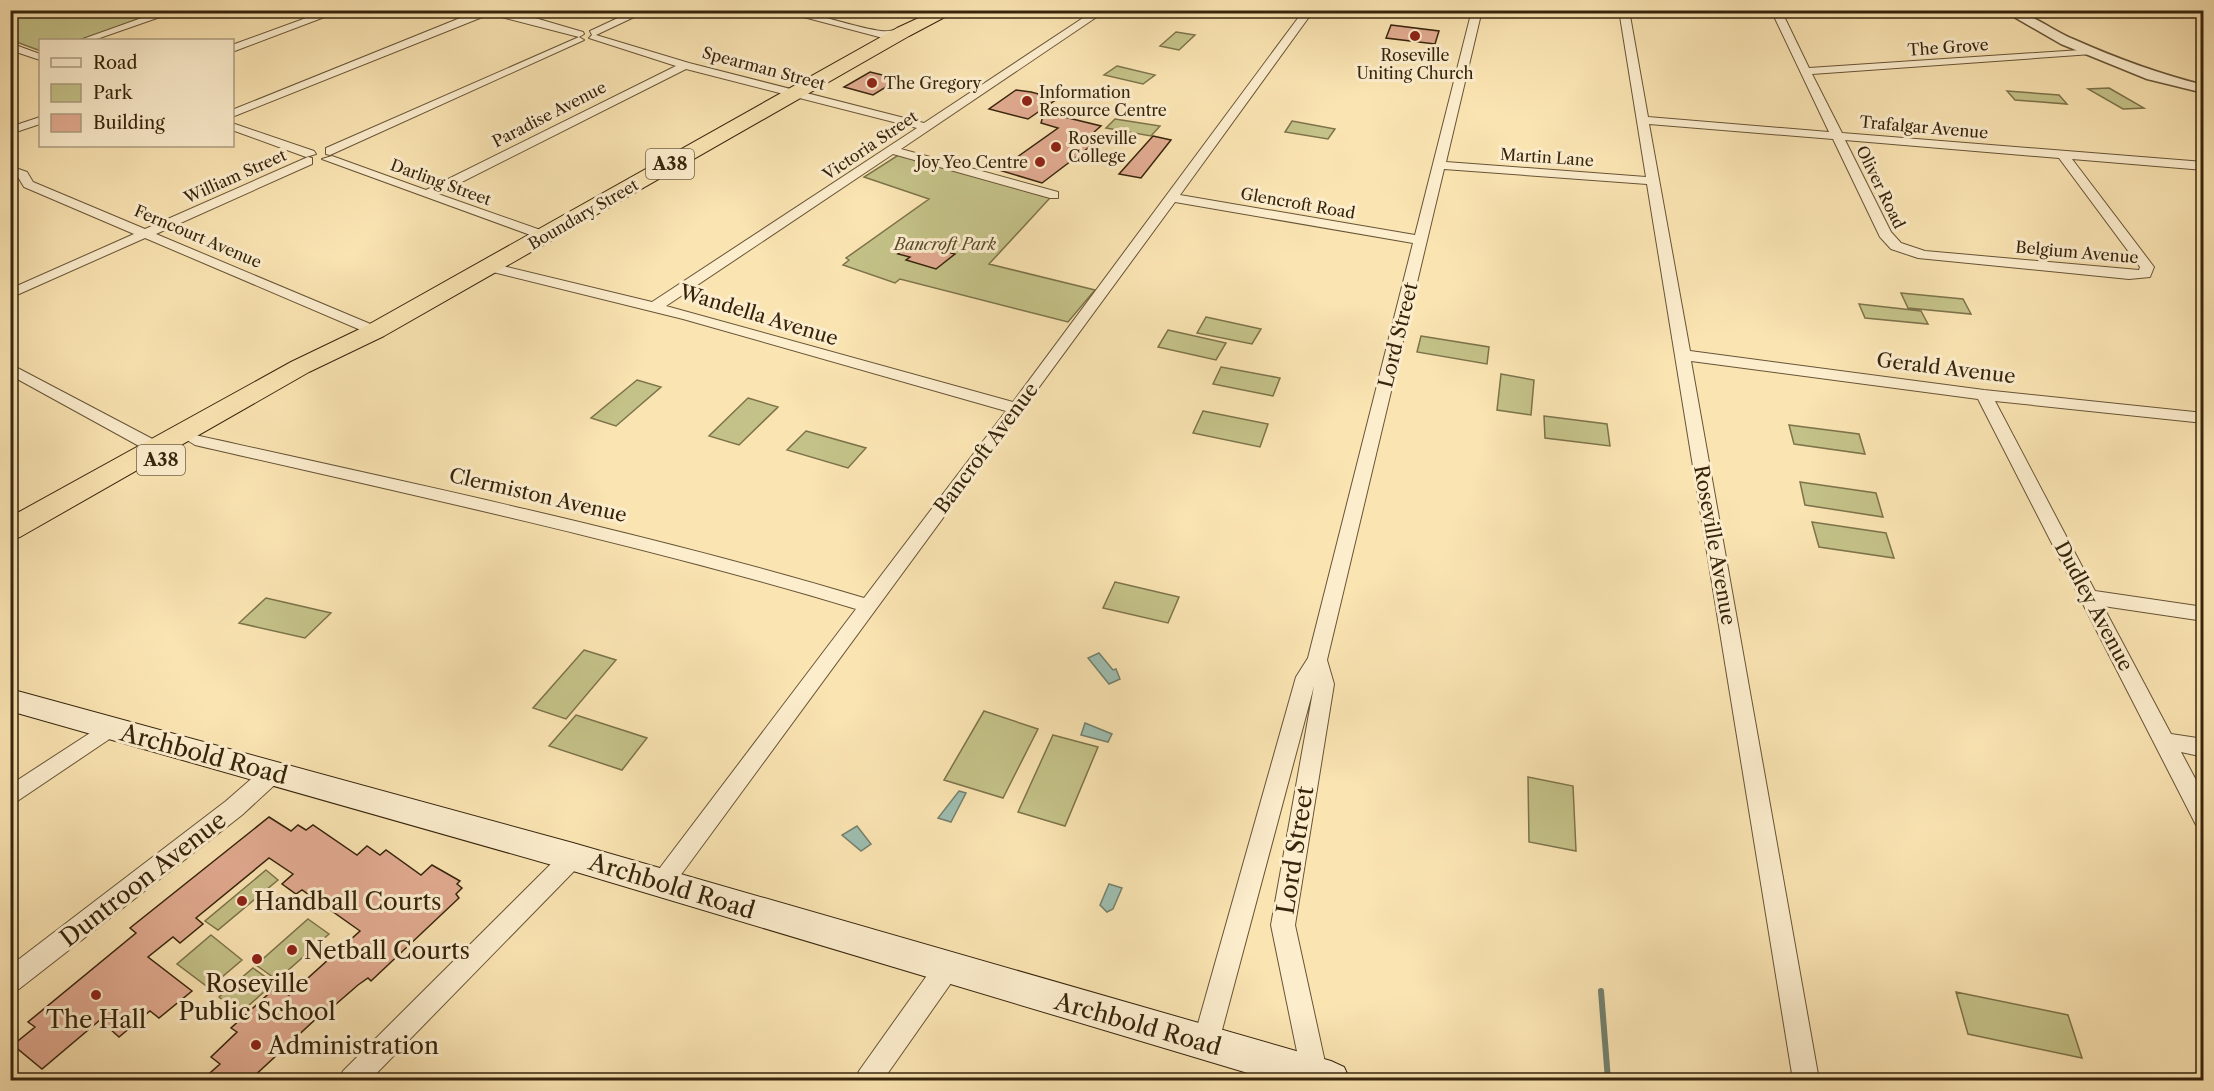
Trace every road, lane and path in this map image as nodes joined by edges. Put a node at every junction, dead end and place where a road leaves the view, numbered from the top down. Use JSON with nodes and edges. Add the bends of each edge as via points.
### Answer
{"nodes":[{"id":1,"x":175,"y":10,"type":"edge"},
{"id":2,"x":339,"y":10,"type":"edge"},
{"id":3,"x":532,"y":10,"type":"edge"},
{"id":4,"x":644,"y":10,"type":"edge"},
{"id":5,"x":782,"y":10,"type":"edge"},
{"id":6,"x":936,"y":10,"type":"edge"},
{"id":7,"x":950,"y":10,"type":"edge"},
{"id":8,"x":1102,"y":10,"type":"edge"},
{"id":9,"x":1309,"y":10,"type":"edge"},
{"id":10,"x":1477,"y":10,"type":"edge"},
{"id":11,"x":1624,"y":10,"type":"edge"},
{"id":12,"x":1776,"y":10,"type":"edge"},
{"id":13,"x":2008,"y":10,"type":"edge"},
{"id":14,"x":486,"y":11,"type":"edge"},
{"id":15,"x":519,"y":16,"type":"junction"},
{"id":16,"x":908,"y":30,"type":"junction"},
{"id":17,"x":594,"y":35,"type":"junction"},
{"id":18,"x":579,"y":37,"type":"junction"},
{"id":19,"x":88,"y":39,"type":"edge"},
{"id":20,"x":10,"y":46,"type":"edge"},
{"id":21,"x":234,"y":48,"type":"edge"},
{"id":22,"x":2092,"y":51,"type":"junction"},
{"id":23,"x":39,"y":56,"type":"edge"},
{"id":24,"x":685,"y":65,"type":"junction"},
{"id":25,"x":1806,"y":71,"type":"junction"},
{"id":26,"x":2200,"y":86,"type":"edge"},
{"id":27,"x":796,"y":92,"type":"junction"},
{"id":28,"x":234,"y":113,"type":"edge"},
{"id":29,"x":39,"y":120,"type":"edge"},
{"id":30,"x":1642,"y":120,"type":"junction"},
{"id":31,"x":234,"y":127,"type":"edge"},
{"id":32,"x":927,"y":127,"type":"junction"},
{"id":33,"x":10,"y":131,"type":"edge"},
{"id":34,"x":1839,"y":137,"type":"junction"},
{"id":35,"x":892,"y":150,"type":"junction"},
{"id":36,"x":329,"y":155,"type":"junction"},
{"id":37,"x":2063,"y":155,"type":"junction"},
{"id":38,"x":309,"y":157,"type":"junction"},
{"id":39,"x":1439,"y":165,"type":"junction"},
{"id":40,"x":2204,"y":166,"type":"edge"},
{"id":41,"x":10,"y":170,"type":"edge"},
{"id":42,"x":1652,"y":181,"type":"junction"},
{"id":43,"x":428,"y":194,"type":"junction"},
{"id":44,"x":1054,"y":195,"type":"dead end"},
{"id":45,"x":1171,"y":197,"type":"junction"},
{"id":46,"x":146,"y":234,"type":"junction"},
{"id":47,"x":544,"y":236,"type":"junction"},
{"id":48,"x":1420,"y":240,"type":"junction"},
{"id":49,"x":1896,"y":246,"type":"joint"},
{"id":50,"x":490,"y":267,"type":"junction"},
{"id":51,"x":10,"y":294,"type":"edge"},
{"id":52,"x":656,"y":306,"type":"junction"},
{"id":53,"x":375,"y":331,"type":"junction"},
{"id":54,"x":345,"y":347,"type":"junction"},
{"id":55,"x":1683,"y":354,"type":"junction"},
{"id":56,"x":10,"y":368,"type":"edge"},
{"id":57,"x":1984,"y":395,"type":"junction"},
{"id":58,"x":1015,"y":408,"type":"junction"},
{"id":59,"x":2204,"y":418,"type":"edge"},
{"id":60,"x":195,"y":440,"type":"junction"},
{"id":61,"x":156,"y":448,"type":"junction"},
{"id":62,"x":10,"y":530,"type":"edge"},
{"id":63,"x":10,"y":548,"type":"edge"},
{"id":64,"x":2089,"y":597,"type":"junction"},
{"id":65,"x":869,"y":606,"type":"junction"},
{"id":66,"x":2204,"y":614,"type":"edge"},
{"id":67,"x":1317,"y":660,"type":"junction"},
{"id":68,"x":10,"y":700,"type":"edge"},
{"id":69,"x":110,"y":728,"type":"junction"},
{"id":70,"x":2165,"y":741,"type":"junction"},
{"id":71,"x":2204,"y":748,"type":"edge"},
{"id":72,"x":273,"y":773,"type":"junction"},
{"id":73,"x":10,"y":797,"type":"edge"},
{"id":74,"x":2204,"y":818,"type":"edge"},
{"id":75,"x":573,"y":857,"type":"junction"},
{"id":76,"x":662,"y":884,"type":"junction"},
{"id":77,"x":947,"y":968,"type":"junction"},
{"id":78,"x":10,"y":981,"type":"edge"},
{"id":79,"x":1205,"y":1045,"type":"junction"},
{"id":80,"x":1323,"y":1078,"type":"edge"},
{"id":81,"x":352,"y":1080,"type":"edge"},
{"id":82,"x":868,"y":1080,"type":"edge"},
{"id":83,"x":1806,"y":1080,"type":"edge"}],
"edges":[{"from":1,"to":19,"type":"street"},
{"from":2,"to":21,"type":"street"},
{"from":3,"to":15,"type":"street"},
{"from":4,"to":17,"type":"street"},
{"from":5,"to":16,"type":"street","via":[[883,35]]},
{"from":6,"to":16,"type":"highway","name":"Boundary Street","number":"A38"},
{"from":7,"to":16,"type":"highway","name":"Boundary Street","number":"A38"},
{"from":8,"to":32,"type":"street","name":"Victoria Street"},
{"from":9,"to":45,"type":"street","name":"Bancroft Avenue"},
{"from":10,"to":39,"type":"street","name":"Lord Street"},
{"from":11,"to":30,"type":"street","name":"Roseville Avenue"},
{"from":12,"to":25,"type":"street","name":"Oliver Road"},
{"from":13,"to":22,"type":"street"},
{"from":14,"to":15,"type":"street"},
{"from":14,"to":28,"type":"street"},
{"from":15,"to":18,"type":"street"},
{"from":16,"to":27,"type":"highway","name":"Boundary Street","number":"A38"},
{"from":17,"to":18,"type":"street"},
{"from":17,"to":24,"type":"street","name":"Spearman Street"},
{"from":18,"to":36,"type":"street"},
{"from":20,"to":23,"type":"street"},
{"from":22,"to":25,"type":"street","name":"The Grove"},
{"from":22,"to":26,"type":"street","via":[[2159,78]]},
{"from":24,"to":27,"type":"street","name":"Spearman Street"},
{"from":24,"to":43,"type":"street","name":"Paradise Avenue"},
{"from":25,"to":34,"type":"street","name":"Oliver Road"},
{"from":27,"to":32,"type":"street","name":"Spearman Street"},
{"from":27,"to":47,"type":"highway","name":"Boundary Street","number":"A38"},
{"from":29,"to":33,"type":"street"},
{"from":30,"to":34,"type":"street","name":"Trafalgar Avenue"},
{"from":30,"to":42,"type":"street","name":"Roseville Avenue"},
{"from":31,"to":38,"type":"street"},
{"from":32,"to":35,"type":"street","name":"Victoria Street"},
{"from":34,"to":37,"type":"street","name":"Trafalgar Avenue"},
{"from":34,"to":49,"type":"street","name":"Oliver Road","via":[[1885,234]]},
{"from":35,"to":44,"type":"street"},
{"from":35,"to":52,"type":"street","name":"Victoria Street"},
{"from":36,"to":38,"type":"street"},
{"from":36,"to":43,"type":"street","name":"Darling Street"},
{"from":37,"to":40,"type":"street","name":"Trafalgar Avenue"},
{"from":37,"to":49,"type":"street","name":"Belgium Avenue","via":[[2147,267],[2145,274],[2129,276],[1923,255]]},
{"from":38,"to":46,"type":"street","name":"William Street"},
{"from":39,"to":42,"type":"street","name":"Martin Lane"},
{"from":39,"to":48,"type":"street","name":"Lord Street"},
{"from":41,"to":46,"type":"street","name":"Ferncourt Avenue","via":[[22,174],[28,184]]},
{"from":42,"to":55,"type":"street","name":"Roseville Avenue"},
{"from":43,"to":47,"type":"street","name":"Darling Street"},
{"from":45,"to":48,"type":"street","name":"Glencroft Road"},
{"from":45,"to":58,"type":"street","name":"Bancroft Avenue"},
{"from":46,"to":51,"type":"street","name":"William Street"},
{"from":46,"to":53,"type":"street","name":"Ferncourt Avenue"},
{"from":47,"to":50,"type":"highway","name":"Boundary Street","number":"A38"},
{"from":48,"to":67,"type":"street","name":"Lord Street"},
{"from":50,"to":52,"type":"street","name":"Wandella Avenue"},
{"from":50,"to":53,"type":"highway","name":"Boundary Street","number":"A38"},
{"from":52,"to":58,"type":"street","name":"Wandella Avenue"},
{"from":53,"to":54,"type":"highway","name":"Boundary Street","number":"A38"},
{"from":54,"to":60,"type":"highway","name":"Boundary Street","number":"A38","via":[[312,372]]},
{"from":54,"to":61,"type":"highway","name":"Boundary Street","number":"A38","via":[[300,367]]},
{"from":55,"to":57,"type":"street","name":"Gerald Avenue"},
{"from":55,"to":83,"type":"street","name":"Roseville Avenue"},
{"from":56,"to":61,"type":"street"},
{"from":57,"to":59,"type":"street","name":"Gerald Avenue"},
{"from":57,"to":64,"type":"street","name":"Dudley Avenue"},
{"from":58,"to":65,"type":"street","name":"Bancroft Avenue"},
{"from":60,"to":63,"type":"highway","name":"Boundary Street","number":"A38"},
{"from":60,"to":65,"type":"street","name":"Clermiston Avenue","via":[[614,535]]},
{"from":61,"to":62,"type":"highway","name":"Boundary Street","number":"A38"},
{"from":64,"to":66,"type":"street"},
{"from":64,"to":70,"type":"street","name":"Dudley Avenue"},
{"from":65,"to":76,"type":"street","name":"Bancroft Avenue"},
{"from":67,"to":79,"type":"street","name":"Lord Street","via":[[1306,676]]},
{"from":67,"to":80,"type":"street","name":"Lord Street","via":[[1324,684],[1283,925]]},
{"from":68,"to":69,"type":"main road","name":"Archbold Road"},
{"from":69,"to":72,"type":"main road","name":"Archbold Road"},
{"from":69,"to":73,"type":"street"},
{"from":70,"to":71,"type":"street"},
{"from":70,"to":74,"type":"street","name":"Dudley Avenue"},
{"from":72,"to":75,"type":"main road","name":"Archbold Road"},
{"from":72,"to":78,"type":"street","name":"Duntroon Avenue","via":[[234,808]]},
{"from":75,"to":76,"type":"main road","name":"Archbold Road"},
{"from":75,"to":81,"type":"street"},
{"from":76,"to":77,"type":"main road","name":"Archbold Road"},
{"from":77,"to":79,"type":"main road","name":"Archbold Road"},
{"from":77,"to":82,"type":"street"},
{"from":79,"to":80,"type":"main road","name":"Archbold Road"}]}
